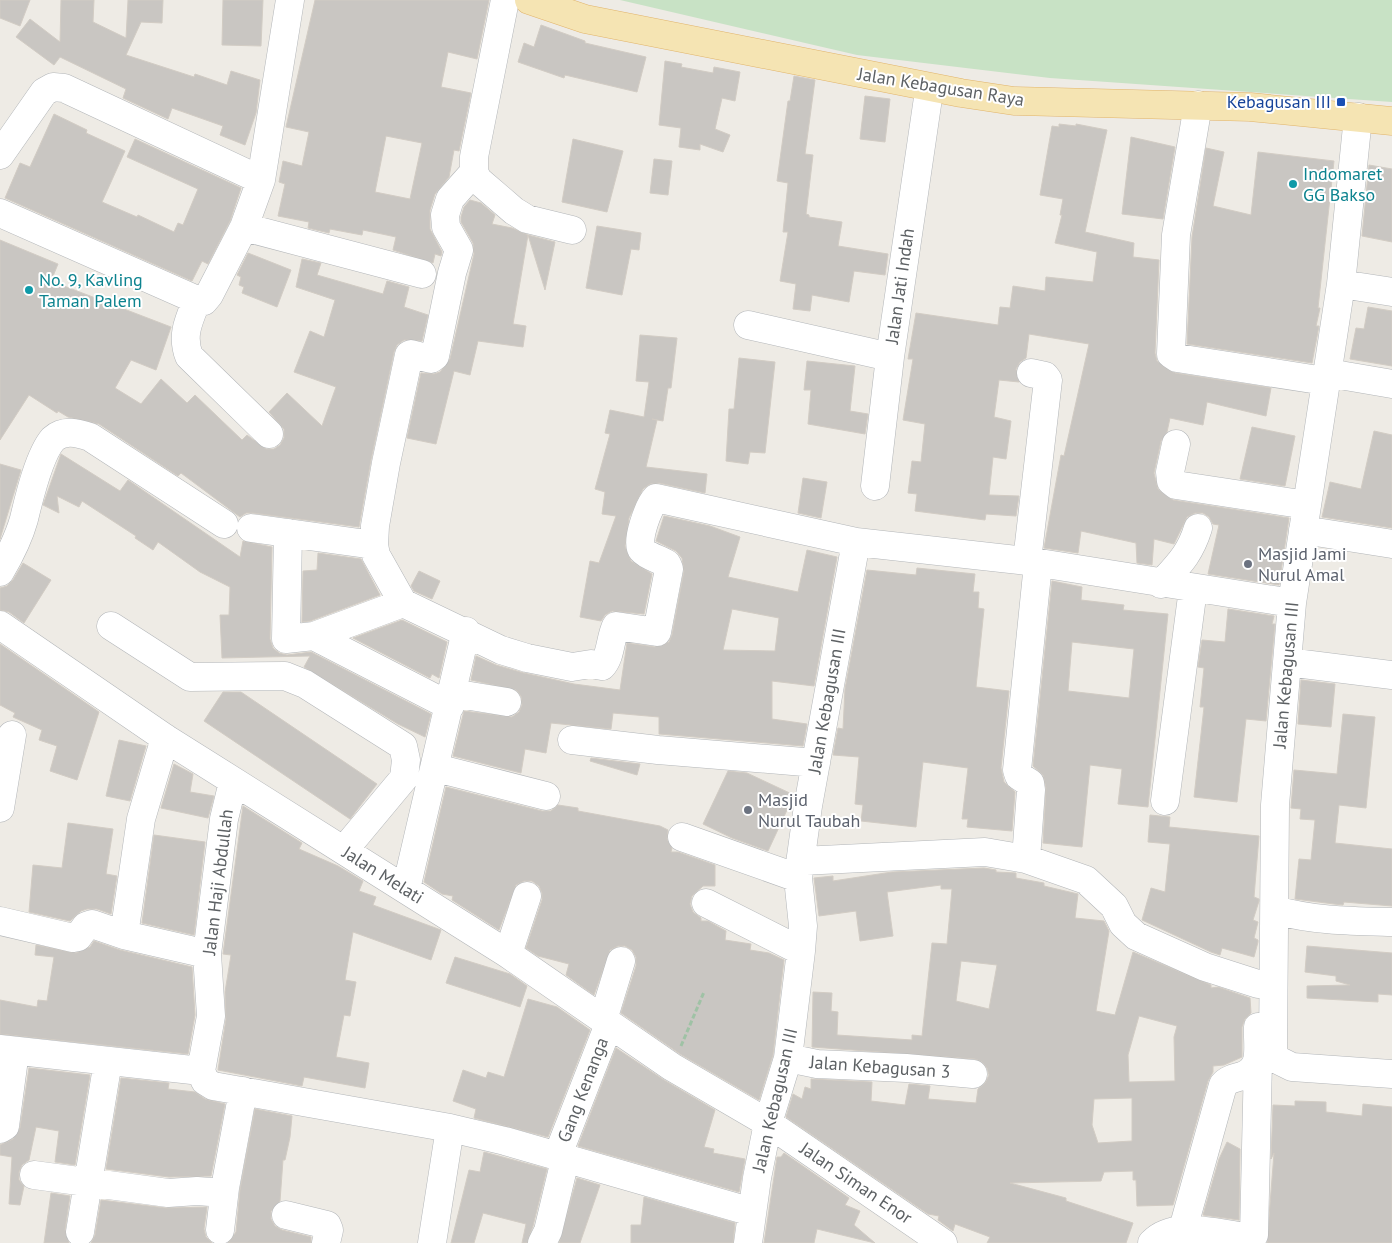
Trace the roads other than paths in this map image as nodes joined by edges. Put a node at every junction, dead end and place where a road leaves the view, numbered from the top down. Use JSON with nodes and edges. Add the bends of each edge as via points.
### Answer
{"nodes":[{"id":1,"x":290,"y":0,"type":"edge"},
{"id":2,"x":505,"y":0,"type":"edge"},
{"id":3,"x":528,"y":0,"type":"edge"},
{"id":4,"x":927,"y":87,"type":"junction"},
{"id":5,"x":1198,"y":105,"type":"junction"},
{"id":6,"x":1358,"y":117,"type":"junction"},
{"id":7,"x":1392,"y":121,"type":"edge"},
{"id":8,"x":0,"y":155,"type":"edge"},
{"id":9,"x":474,"y":172,"type":"junction"},
{"id":10,"x":261,"y":180,"type":"junction"},
{"id":11,"x":0,"y":214,"type":"edge"},
{"id":12,"x":244,"y":228,"type":"junction"},
{"id":13,"x":572,"y":230,"type":"dead end"},
{"id":14,"x":422,"y":274,"type":"dead end"},
{"id":15,"x":1341,"y":284,"type":"junction"},
{"id":16,"x":1392,"y":292,"type":"edge"},
{"id":17,"x":197,"y":300,"type":"junction"},
{"id":18,"x":748,"y":324,"type":"dead end"},
{"id":19,"x":890,"y":357,"type":"junction"},
{"id":20,"x":1031,"y":373,"type":"dead end"},
{"id":21,"x":1327,"y":377,"type":"junction"},
{"id":22,"x":1392,"y":384,"type":"edge"},
{"id":23,"x":269,"y":434,"type":"dead end"},
{"id":24,"x":1176,"y":444,"type":"dead end"},
{"id":25,"x":875,"y":486,"type":"dead end"},
{"id":26,"x":1305,"y":518,"type":"junction"},
{"id":27,"x":224,"y":524,"type":"dead end"},
{"id":28,"x":251,"y":528,"type":"dead end"},
{"id":29,"x":1198,"y":528,"type":"dead end"},
{"id":30,"x":288,"y":533,"type":"junction"},
{"id":31,"x":856,"y":542,"type":"junction"},
{"id":32,"x":1392,"y":544,"type":"edge"},
{"id":33,"x":374,"y":545,"type":"junction"},
{"id":34,"x":1032,"y":563,"type":"junction"},
{"id":35,"x":0,"y":572,"type":"edge"},
{"id":36,"x":1161,"y":584,"type":"junction"},
{"id":37,"x":1193,"y":589,"type":"junction"},
{"id":38,"x":404,"y":603,"type":"junction"},
{"id":39,"x":1292,"y":603,"type":"junction"},
{"id":40,"x":0,"y":625,"type":"edge"},
{"id":41,"x":111,"y":626,"type":"dead end"},
{"id":42,"x":466,"y":631,"type":"junction"},
{"id":43,"x":314,"y":636,"type":"junction"},
{"id":44,"x":1287,"y":662,"type":"junction"},
{"id":45,"x":1392,"y":675,"type":"edge"},
{"id":46,"x":451,"y":699,"type":"junction"},
{"id":47,"x":507,"y":702,"type":"dead end"},
{"id":48,"x":12,"y":735,"type":"dead end"},
{"id":49,"x":165,"y":738,"type":"junction"},
{"id":50,"x":572,"y":740,"type":"dead end"},
{"id":51,"x":816,"y":763,"type":"junction"},
{"id":52,"x":436,"y":768,"type":"junction"},
{"id":53,"x":233,"y":782,"type":"junction"},
{"id":54,"x":546,"y":796,"type":"dead end"},
{"id":55,"x":1164,"y":801,"type":"dead end"},
{"id":56,"x":1275,"y":805,"type":"junction"},
{"id":57,"x":0,"y":808,"type":"edge"},
{"id":58,"x":682,"y":837,"type":"dead end"},
{"id":59,"x":344,"y":850,"type":"junction"},
{"id":60,"x":1026,"y":859,"type":"junction"},
{"id":61,"x":800,"y":869,"type":"junction"},
{"id":62,"x":406,"y":889,"type":"junction"},
{"id":63,"x":526,"y":896,"type":"dead end"},
{"id":64,"x":706,"y":903,"type":"dead end"},
{"id":65,"x":1275,"y":910,"type":"junction"},
{"id":66,"x":0,"y":921,"type":"edge"},
{"id":67,"x":1392,"y":922,"type":"edge"},
{"id":68,"x":124,"y":935,"type":"junction"},
{"id":69,"x":802,"y":951,"type":"junction"},
{"id":70,"x":207,"y":954,"type":"junction"},
{"id":71,"x":508,"y":954,"type":"junction"},
{"id":72,"x":621,"y":961,"type":"dead end"},
{"id":73,"x":1258,"y":984,"type":"junction"},
{"id":74,"x":606,"y":1022,"type":"junction"},
{"id":75,"x":8,"y":1050,"type":"edge"},
{"id":76,"x":788,"y":1058,"type":"junction"},
{"id":77,"x":108,"y":1061,"type":"junction"},
{"id":78,"x":1258,"y":1061,"type":"junction"},
{"id":79,"x":201,"y":1071,"type":"junction"},
{"id":80,"x":973,"y":1074,"type":"dead end"},
{"id":81,"x":1392,"y":1074,"type":"edge"},
{"id":82,"x":243,"y":1091,"type":"junction"},
{"id":83,"x":768,"y":1123,"type":"junction"},
{"id":84,"x":450,"y":1128,"type":"junction"},
{"id":85,"x":0,"y":1129,"type":"edge"},
{"id":86,"x":561,"y":1158,"type":"junction"},
{"id":87,"x":34,"y":1175,"type":"dead end"},
{"id":88,"x":88,"y":1182,"type":"junction"},
{"id":89,"x":224,"y":1193,"type":"junction"},
{"id":90,"x":752,"y":1212,"type":"junction"},
{"id":91,"x":286,"y":1215,"type":"dead end"},
{"id":92,"x":1183,"y":1229,"type":"junction"},
{"id":93,"x":220,"y":1230,"type":"dead end"},
{"id":94,"x":80,"y":1232,"type":"dead end"},
{"id":95,"x":1256,"y":1239,"type":"edge"},
{"id":96,"x":326,"y":1243,"type":"edge"},
{"id":97,"x":432,"y":1243,"type":"edge"},
{"id":98,"x":542,"y":1243,"type":"edge"},
{"id":99,"x":748,"y":1243,"type":"edge"},
{"id":100,"x":943,"y":1243,"type":"edge"},
{"id":101,"x":1152,"y":1243,"type":"edge"}],
"edges":[{"from":1,"to":10,"type":"street"},
{"from":2,"to":9,"type":"street","via":[[474,157]]},
{"from":3,"to":4,"type":"main road","name":"Jalan Kebagusan Raya","via":[[585,19]]},
{"from":4,"to":5,"type":"main road","name":"Jalan Kebagusan Raya","via":[[1014,101]]},
{"from":4,"to":19,"type":"street","name":"Jalan Jati Indah"},
{"from":5,"to":6,"type":"main road","name":"Jalan Kebagusan Raya"},
{"from":5,"to":21,"type":"street","via":[[1176,235],[1171,354],[1176,358]]},
{"from":6,"to":7,"type":"main road","name":"Jalan Kebagusan Raya"},
{"from":6,"to":15,"type":"street","name":"Jalan Kebagusan III"},
{"from":8,"to":10,"type":"street","via":[[44,92],[53,87],[64,88]]},
{"from":9,"to":13,"type":"street","via":[[488,190],[527,219]]},
{"from":9,"to":33,"type":"street","via":[[450,199],[445,215],[446,227],[459,250],[458,256],[435,356],[430,359],[409,355],[386,463]]},
{"from":10,"to":12,"type":"street"},
{"from":11,"to":17,"type":"street"},
{"from":12,"to":14,"type":"street"},
{"from":12,"to":17,"type":"street","via":[[209,295],[204,301]]},
{"from":15,"to":16,"type":"street"},
{"from":15,"to":21,"type":"street","name":"Jalan Kebagusan III"},
{"from":17,"to":23,"type":"street","via":[[184,333],[189,356]]},
{"from":18,"to":19,"type":"street"},
{"from":19,"to":25,"type":"street","name":"Jalan Jati Indah"},
{"from":20,"to":34,"type":"street","via":[[1045,376],[1048,380]]},
{"from":21,"to":22,"type":"street"},
{"from":21,"to":26,"type":"street","name":"Jalan Kebagusan III"},
{"from":24,"to":26,"type":"street","via":[[1170,472],[1171,481],[1176,485]]},
{"from":26,"to":32,"type":"street"},
{"from":26,"to":39,"type":"street","name":"Jalan Kebagusan III"},
{"from":27,"to":35,"type":"street","via":[[90,437],[74,432],[63,434],[53,440],[41,464],[27,500],[24,520]]},
{"from":28,"to":30,"type":"street"},
{"from":29,"to":36,"type":"street","via":[[1186,557]]},
{"from":30,"to":33,"type":"street"},
{"from":30,"to":43,"type":"street","via":[[286,639]]},
{"from":31,"to":34,"type":"street"},
{"from":31,"to":42,"type":"street","via":[[656,498],[639,536],[639,546],[667,564],[669,569],[657,632],[616,626],[606,662],[602,666],[576,667],[501,650]]},
{"from":31,"to":51,"type":"street","name":"Jalan Kebagusan III"},
{"from":33,"to":38,"type":"street","via":[[376,555]]},
{"from":34,"to":36,"type":"street"},
{"from":34,"to":60,"type":"street","via":[[1017,770],[1019,776],[1030,783],[1032,790]]},
{"from":36,"to":37,"type":"street"},
{"from":37,"to":39,"type":"street"},
{"from":37,"to":55,"type":"street"},
{"from":38,"to":42,"type":"street"},
{"from":38,"to":43,"type":"street"},
{"from":39,"to":44,"type":"street","name":"Jalan Kebagusan III"},
{"from":40,"to":49,"type":"street","name":"Jalan Melati"},
{"from":41,"to":59,"type":"street","via":[[190,677],[285,676],[298,681],[403,746],[406,760],[404,778]]},
{"from":42,"to":46,"type":"street"},
{"from":43,"to":46,"type":"street"},
{"from":44,"to":45,"type":"street"},
{"from":44,"to":56,"type":"street","name":"Jalan Kebagusan III"},
{"from":46,"to":47,"type":"street"},
{"from":46,"to":52,"type":"street"},
{"from":48,"to":57,"type":"street"},
{"from":49,"to":53,"type":"street","name":"Jalan Melati"},
{"from":49,"to":68,"type":"street","via":[[141,819]]},
{"from":50,"to":51,"type":"street"},
{"from":51,"to":61,"type":"street","name":"Jalan Kebagusan III"},
{"from":52,"to":54,"type":"street"},
{"from":52,"to":62,"type":"street"},
{"from":53,"to":59,"type":"street","name":"Jalan Melati"},
{"from":53,"to":70,"type":"street","name":"Jalan Haji Abdullah","via":[[224,819]]},
{"from":56,"to":65,"type":"street","name":"Jalan Kebagusan III"},
{"from":56,"to":73,"type":"street","via":[[1268,818],[1266,833]]},
{"from":58,"to":61,"type":"street"},
{"from":59,"to":62,"type":"street","name":"Jalan Melati"},
{"from":60,"to":61,"type":"street","via":[[985,852]]},
{"from":60,"to":73,"type":"street","via":[[1086,880],[1114,906],[1123,924],[1136,936],[1205,967]]},
{"from":61,"to":69,"type":"street","name":"Jalan Kebagusan III"},
{"from":62,"to":71,"type":"street","name":"Jalan Melati"},
{"from":63,"to":71,"type":"street"},
{"from":64,"to":69,"type":"street"},
{"from":65,"to":67,"type":"street","via":[[1329,921]]},
{"from":65,"to":81,"type":"street","name":"Jalan Kebagusan III","via":[[1273,1051],[1276,1058],[1292,1068]]},
{"from":66,"to":68,"type":"street","via":[[73,938],[92,924]]},
{"from":68,"to":70,"type":"street"},
{"from":69,"to":76,"type":"street","name":"Jalan Kebagusan III"},
{"from":70,"to":79,"type":"street","name":"Jalan Haji Abdullah","via":[[211,1016]]},
{"from":71,"to":74,"type":"street","name":"Jalan Melati"},
{"from":72,"to":74,"type":"street","name":"Gang Kenanga"},
{"from":73,"to":78,"type":"street"},
{"from":74,"to":83,"type":"street","name":"Jalan Melati","via":[[672,1067]]},
{"from":74,"to":86,"type":"street","name":"Gang Kenanga"},
{"from":75,"to":77,"type":"street"},
{"from":75,"to":85,"type":"street","via":[[5,1126]]},
{"from":76,"to":80,"type":"street","name":"Jalan Kebagusan 3","via":[[817,1064]]},
{"from":76,"to":83,"type":"street","name":"Jalan Kebagusan III"},
{"from":77,"to":79,"type":"street"},
{"from":77,"to":88,"type":"street"},
{"from":78,"to":92,"type":"street","via":[[1254,1070],[1223,1085]]},
{"from":78,"to":95,"type":"street"},
{"from":79,"to":82,"type":"street","via":[[205,1081],[212,1086]]},
{"from":82,"to":84,"type":"street"},
{"from":82,"to":89,"type":"street"},
{"from":83,"to":90,"type":"street","name":"Jalan Kebagusan III"},
{"from":83,"to":100,"type":"street","name":"Jalan Siman Enor"},
{"from":84,"to":86,"type":"street"},
{"from":84,"to":97,"type":"street"},
{"from":86,"to":90,"type":"street"},
{"from":86,"to":98,"type":"street","name":"Gang Kenanga","via":[[548,1232]]},
{"from":87,"to":88,"type":"street"},
{"from":88,"to":89,"type":"street","via":[[168,1193]]},
{"from":88,"to":94,"type":"street"},
{"from":89,"to":93,"type":"street"},
{"from":90,"to":99,"type":"street","name":"Jalan Kebagusan III"},
{"from":91,"to":96,"type":"street","via":[[327,1225]]},
{"from":92,"to":95,"type":"street"},
{"from":92,"to":101,"type":"street","via":[[1160,1235]]}]}
